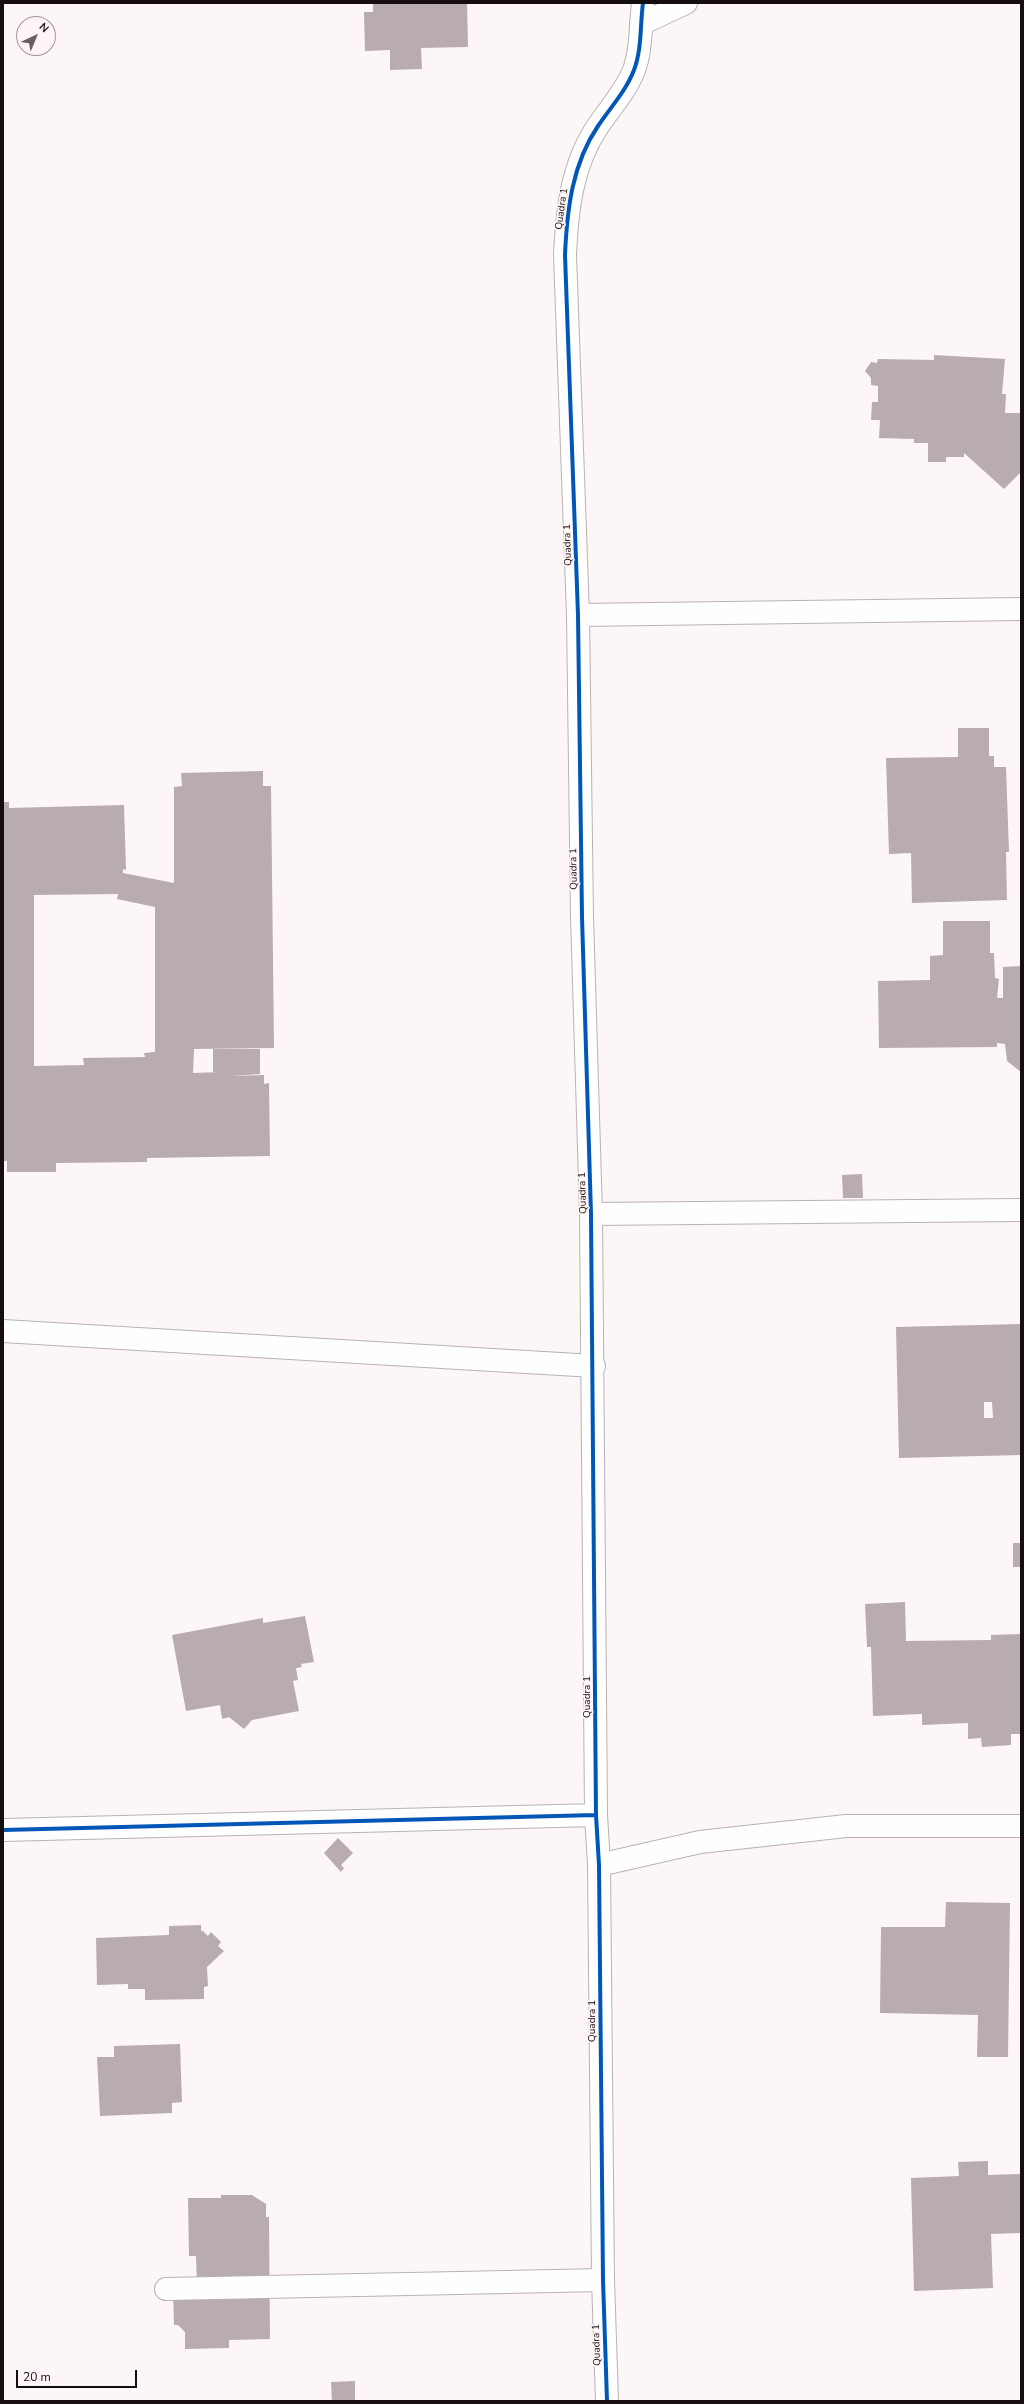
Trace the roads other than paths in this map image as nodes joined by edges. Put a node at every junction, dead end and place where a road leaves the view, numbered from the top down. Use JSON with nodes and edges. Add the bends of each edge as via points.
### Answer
{"nodes":[{"id":1,"x":686,"y":3,"type":"edge"},
{"id":2,"x":642,"y":13,"type":"edge"},
{"id":3,"x":1021,"y":609,"type":"edge"},
{"id":4,"x":578,"y":614,"type":"junction"},
{"id":5,"x":1021,"y":1210,"type":"edge"},
{"id":6,"x":591,"y":1214,"type":"junction"},
{"id":7,"x":3,"y":1331,"type":"edge"},
{"id":8,"x":594,"y":1366,"type":"junction"},
{"id":9,"x":596,"y":1815,"type":"junction"},
{"id":10,"x":1021,"y":1826,"type":"edge"},
{"id":11,"x":3,"y":1830,"type":"edge"},
{"id":12,"x":599,"y":1865,"type":"junction"},
{"id":13,"x":603,"y":2280,"type":"junction"},
{"id":14,"x":166,"y":2289,"type":"dead end"},
{"id":15,"x":607,"y":2401,"type":"edge"}],
"edges":[{"from":1,"to":2,"type":"street"},
{"from":2,"to":4,"type":"street","name":"Quadra 1","via":[[639,54],[634,70],[587,144],[574,178],[568,210],[565,255]]},
{"from":3,"to":4,"type":"street"},
{"from":4,"to":6,"type":"street","name":"Quadra 1","via":[[582,917]]},
{"from":5,"to":6,"type":"street"},
{"from":6,"to":8,"type":"street","name":"Quadra 1"},
{"from":7,"to":8,"type":"street"},
{"from":8,"to":9,"type":"street","name":"Quadra 1"},
{"from":9,"to":11,"type":"street"},
{"from":9,"to":12,"type":"street","name":"Quadra 1"},
{"from":10,"to":12,"type":"street","via":[[846,1826],[700,1842]]},
{"from":12,"to":13,"type":"street","name":"Quadra 1"},
{"from":13,"to":14,"type":"street"},
{"from":13,"to":15,"type":"street","name":"Quadra 1"}]}
